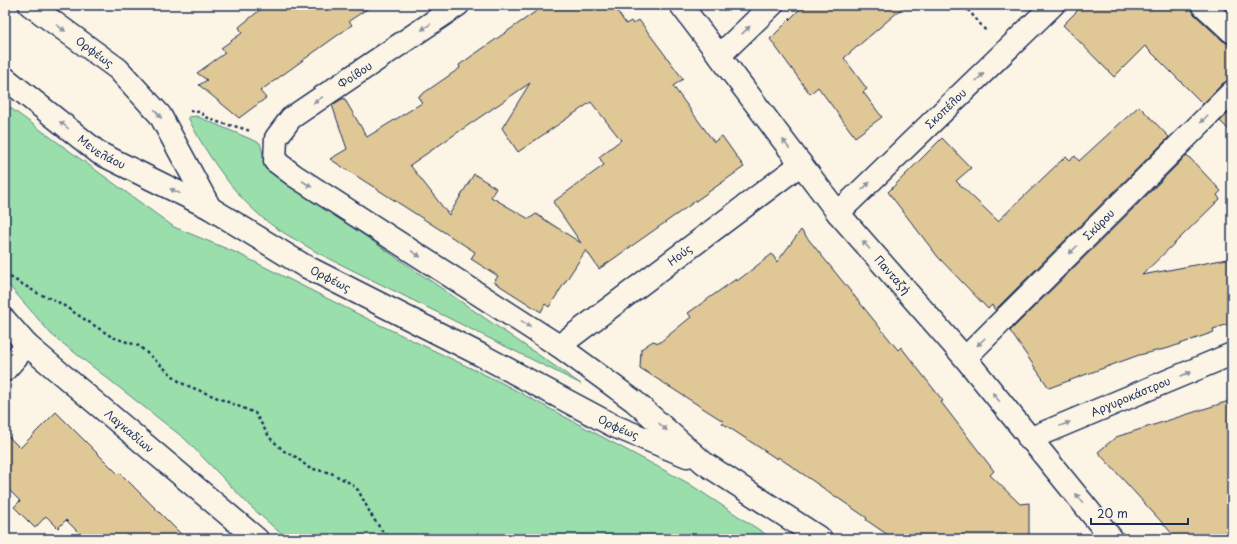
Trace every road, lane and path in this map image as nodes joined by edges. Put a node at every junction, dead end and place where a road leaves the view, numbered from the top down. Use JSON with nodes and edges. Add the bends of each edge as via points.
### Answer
{"nodes":[{"id":1,"x":30,"y":5,"type":"edge"},
{"id":2,"x":458,"y":5,"type":"edge"},
{"id":3,"x":681,"y":5,"type":"edge"},
{"id":4,"x":772,"y":5,"type":"edge"},
{"id":5,"x":1054,"y":5,"type":"edge"},
{"id":6,"x":1203,"y":5,"type":"edge"},
{"id":7,"x":1232,"y":32,"type":"edge"},
{"id":8,"x":720,"y":55,"type":"junction"},
{"id":9,"x":5,"y":78,"type":"edge"},
{"id":10,"x":1232,"y":92,"type":"edge"},
{"id":11,"x":160,"y":115,"type":"junction"},
{"id":12,"x":276,"y":138,"type":"junction"},
{"id":13,"x":801,"y":164,"type":"junction"},
{"id":14,"x":210,"y":208,"type":"junction"},
{"id":15,"x":838,"y":213,"type":"junction"},
{"id":16,"x":5,"y":274,"type":"edge"},
{"id":17,"x":5,"y":320,"type":"edge"},
{"id":18,"x":27,"y":345,"type":"junction"},
{"id":19,"x":559,"y":346,"type":"junction"},
{"id":20,"x":1232,"y":354,"type":"edge"},
{"id":21,"x":965,"y":358,"type":"junction"},
{"id":22,"x":5,"y":370,"type":"edge"},
{"id":23,"x":1029,"y":438,"type":"junction"},
{"id":24,"x":704,"y":463,"type":"junction"},
{"id":25,"x":257,"y":539,"type":"edge"},
{"id":26,"x":392,"y":539,"type":"edge"},
{"id":27,"x":821,"y":539,"type":"edge"},
{"id":28,"x":1112,"y":539,"type":"edge"}],
"edges":[{"from":1,"to":11,"type":"street","name":"Ορφέως","one_way":true,"via":[[118,69]]},
{"from":2,"to":12,"type":"street","name":"Φοίβου","one_way":true,"via":[[291,118]]},
{"from":3,"to":8,"type":"street","name":"Πανταζή"},
{"from":8,"to":4,"type":"street","one_way":true},
{"from":15,"to":5,"type":"street","name":"Σκοπέλου","one_way":true},
{"from":6,"to":7,"type":"street"},
{"from":13,"to":8,"type":"street","name":"Πανταζή","one_way":true},
{"from":14,"to":9,"type":"street","name":"Μενελάου","one_way":true,"via":[[99,153]]},
{"from":10,"to":21,"type":"street","name":"Σκύρου","one_way":true},
{"from":11,"to":12,"type":"path","via":[[196,110],[214,121]]},
{"from":11,"to":14,"type":"street","name":"Ορφέως"},
{"from":12,"to":19,"type":"street","name":"Ορφέως","one_way":true,"via":[[275,161],[295,176]]},
{"from":13,"to":15,"type":"street","name":"Πανταζή"},
{"from":13,"to":19,"type":"street","name":"Ηούς"},
{"from":14,"to":24,"type":"street","name":"Ορφέως","via":[[303,265],[614,426]]},
{"from":21,"to":15,"type":"street","name":"Πανταζή","one_way":true},
{"from":16,"to":26,"type":"path","via":[[39,294],[55,300],[112,336],[139,346],[181,383],[255,413],[270,438],[284,451],[309,468],[331,473],[350,482],[358,490],[383,532]]},
{"from":17,"to":18,"type":"street","name":"Λαγκαδίων"},
{"from":18,"to":22,"type":"street"},
{"from":18,"to":25,"type":"street","name":"Λαγκαδίων"},
{"from":19,"to":24,"type":"street","name":"Ορφέως","one_way":true,"via":[[634,401]]},
{"from":23,"to":20,"type":"street","name":"Αργυροκάστρου","one_way":true},
{"from":23,"to":21,"type":"street","name":"Πανταζή","one_way":true},
{"from":28,"to":23,"type":"street","name":"Πανταζή","one_way":true},
{"from":24,"to":27,"type":"street","name":"Ορφέως"}]}
